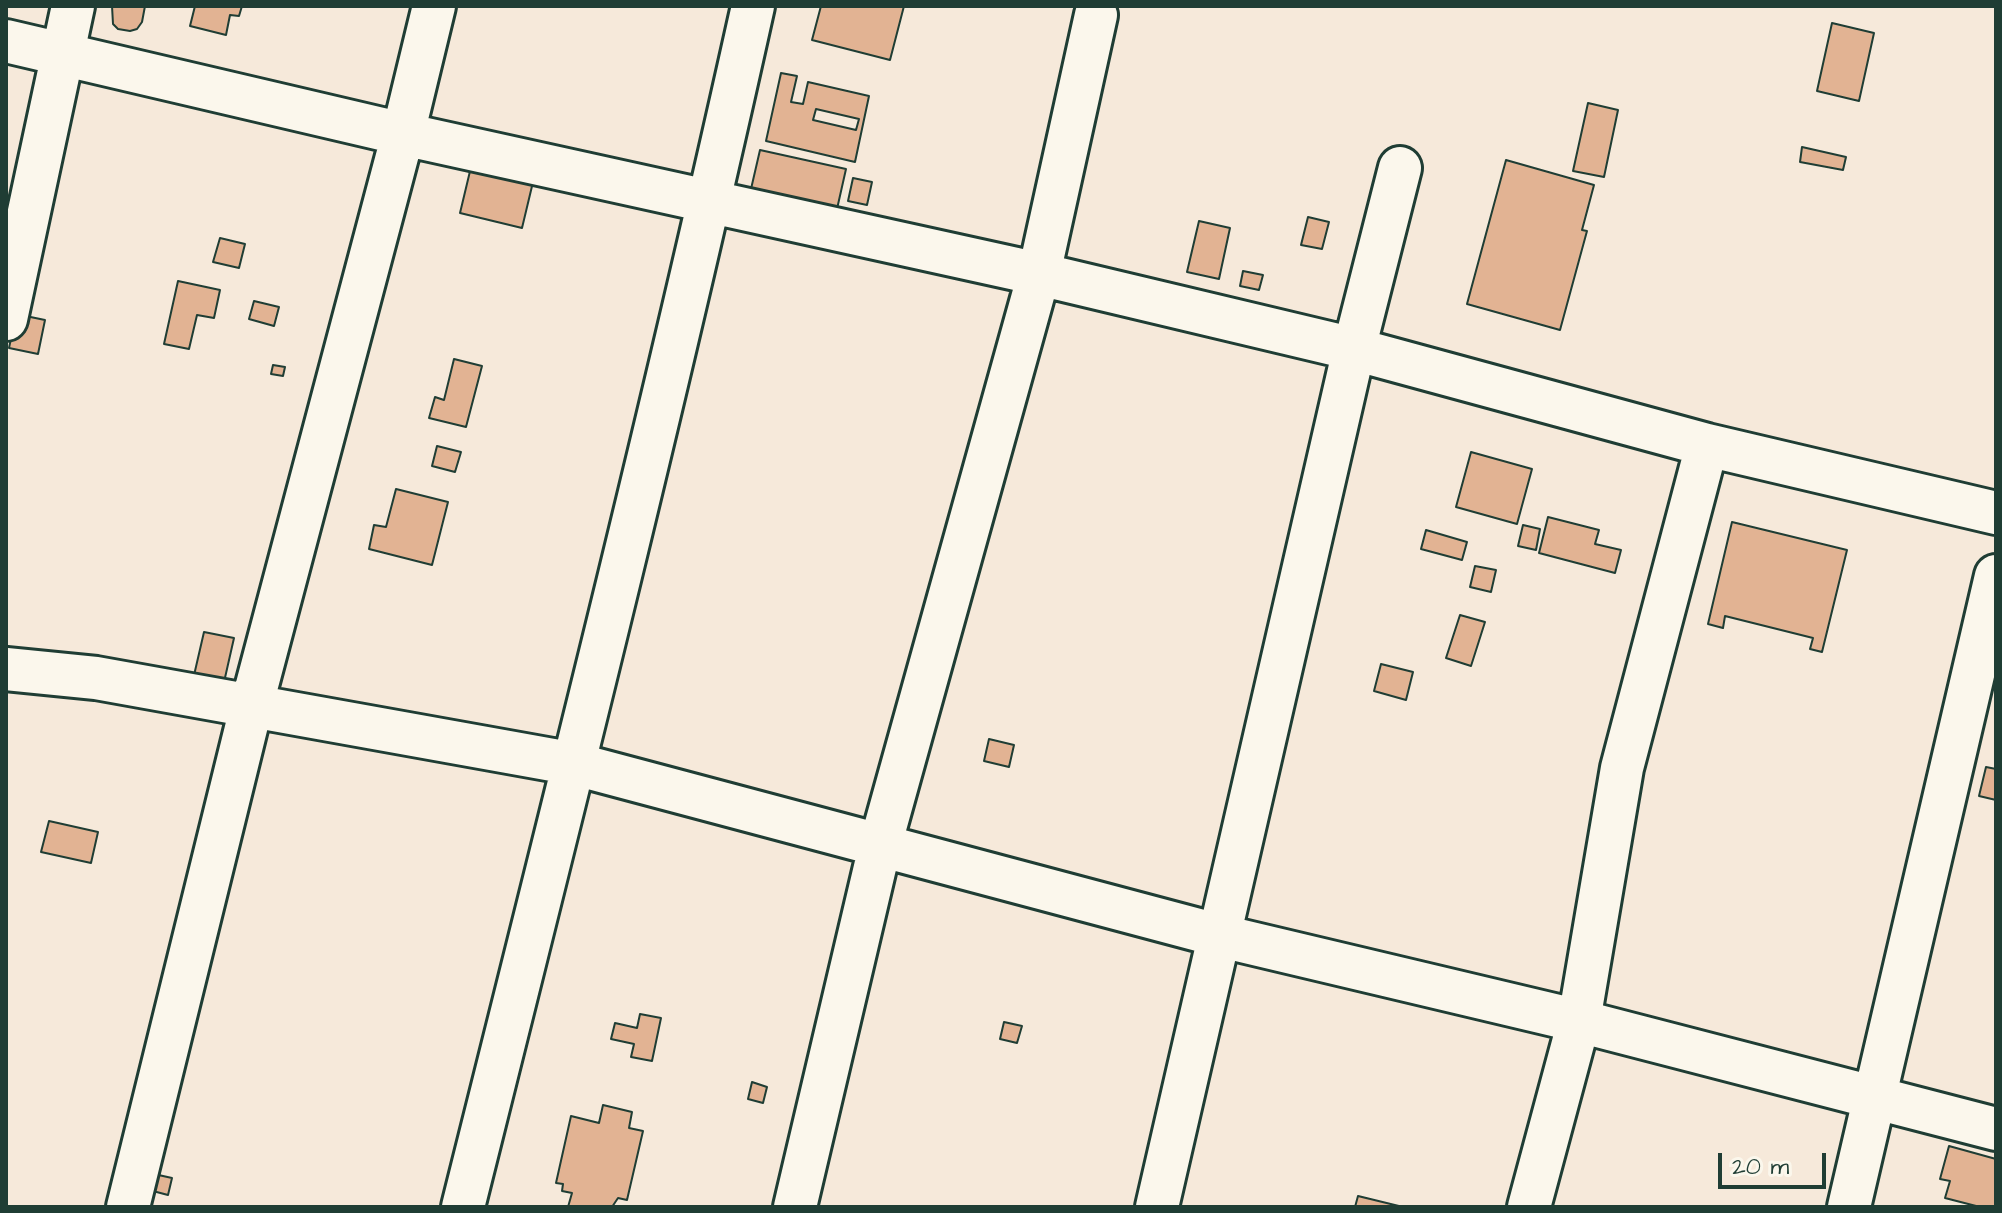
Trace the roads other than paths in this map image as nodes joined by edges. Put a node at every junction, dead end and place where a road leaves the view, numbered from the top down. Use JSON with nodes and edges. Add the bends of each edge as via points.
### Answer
{"nodes":[{"id":1,"x":73,"y":6,"type":"edge"},
{"id":2,"x":434,"y":6,"type":"edge"},
{"id":3,"x":753,"y":6,"type":"edge"},
{"id":4,"x":1096,"y":15,"type":"dead end"},
{"id":5,"x":6,"y":41,"type":"edge"},
{"id":6,"x":62,"y":55,"type":"junction"},
{"id":7,"x":403,"y":134,"type":"junction"},
{"id":8,"x":1400,"y":168,"type":"dead end"},
{"id":9,"x":710,"y":202,"type":"junction"},
{"id":10,"x":1039,"y":274,"type":"junction"},
{"id":11,"x":6,"y":319,"type":"edge"},
{"id":12,"x":1354,"y":349,"type":"junction"},
{"id":13,"x":1707,"y":445,"type":"junction"},
{"id":14,"x":1996,"y":513,"type":"edge"},
{"id":15,"x":1996,"y":576,"type":"edge"},
{"id":16,"x":6,"y":669,"type":"edge"},
{"id":17,"x":252,"y":704,"type":"junction"},
{"id":18,"x":575,"y":764,"type":"junction"},
{"id":19,"x":880,"y":846,"type":"junction"},
{"id":20,"x":1221,"y":936,"type":"junction"},
{"id":21,"x":1579,"y":1021,"type":"junction"},
{"id":22,"x":1875,"y":1097,"type":"junction"},
{"id":23,"x":1996,"y":1129,"type":"edge"},
{"id":24,"x":128,"y":1207,"type":"edge"},
{"id":25,"x":463,"y":1207,"type":"edge"},
{"id":26,"x":795,"y":1207,"type":"edge"},
{"id":27,"x":1157,"y":1207,"type":"edge"},
{"id":28,"x":1529,"y":1207,"type":"edge"},
{"id":29,"x":1849,"y":1207,"type":"edge"}],
"edges":[{"from":1,"to":6,"type":"street"},
{"from":2,"to":7,"type":"street"},
{"from":3,"to":9,"type":"street"},
{"from":4,"to":10,"type":"street"},
{"from":5,"to":6,"type":"street"},
{"from":6,"to":7,"type":"street"},
{"from":6,"to":11,"type":"street"},
{"from":7,"to":9,"type":"street"},
{"from":7,"to":17,"type":"street"},
{"from":8,"to":12,"type":"street"},
{"from":9,"to":10,"type":"street"},
{"from":9,"to":18,"type":"street"},
{"from":10,"to":12,"type":"street"},
{"from":10,"to":19,"type":"street"},
{"from":12,"to":13,"type":"street"},
{"from":12,"to":20,"type":"street"},
{"from":13,"to":14,"type":"street"},
{"from":13,"to":21,"type":"street","via":[[1622,768]]},
{"from":15,"to":22,"type":"street"},
{"from":16,"to":17,"type":"street"},
{"from":17,"to":18,"type":"street"},
{"from":17,"to":24,"type":"street"},
{"from":18,"to":19,"type":"street"},
{"from":18,"to":25,"type":"street"},
{"from":19,"to":20,"type":"street"},
{"from":19,"to":26,"type":"street"},
{"from":20,"to":21,"type":"street"},
{"from":20,"to":27,"type":"street"},
{"from":21,"to":22,"type":"street"},
{"from":21,"to":28,"type":"street"},
{"from":22,"to":23,"type":"street"},
{"from":22,"to":29,"type":"street"}]}
